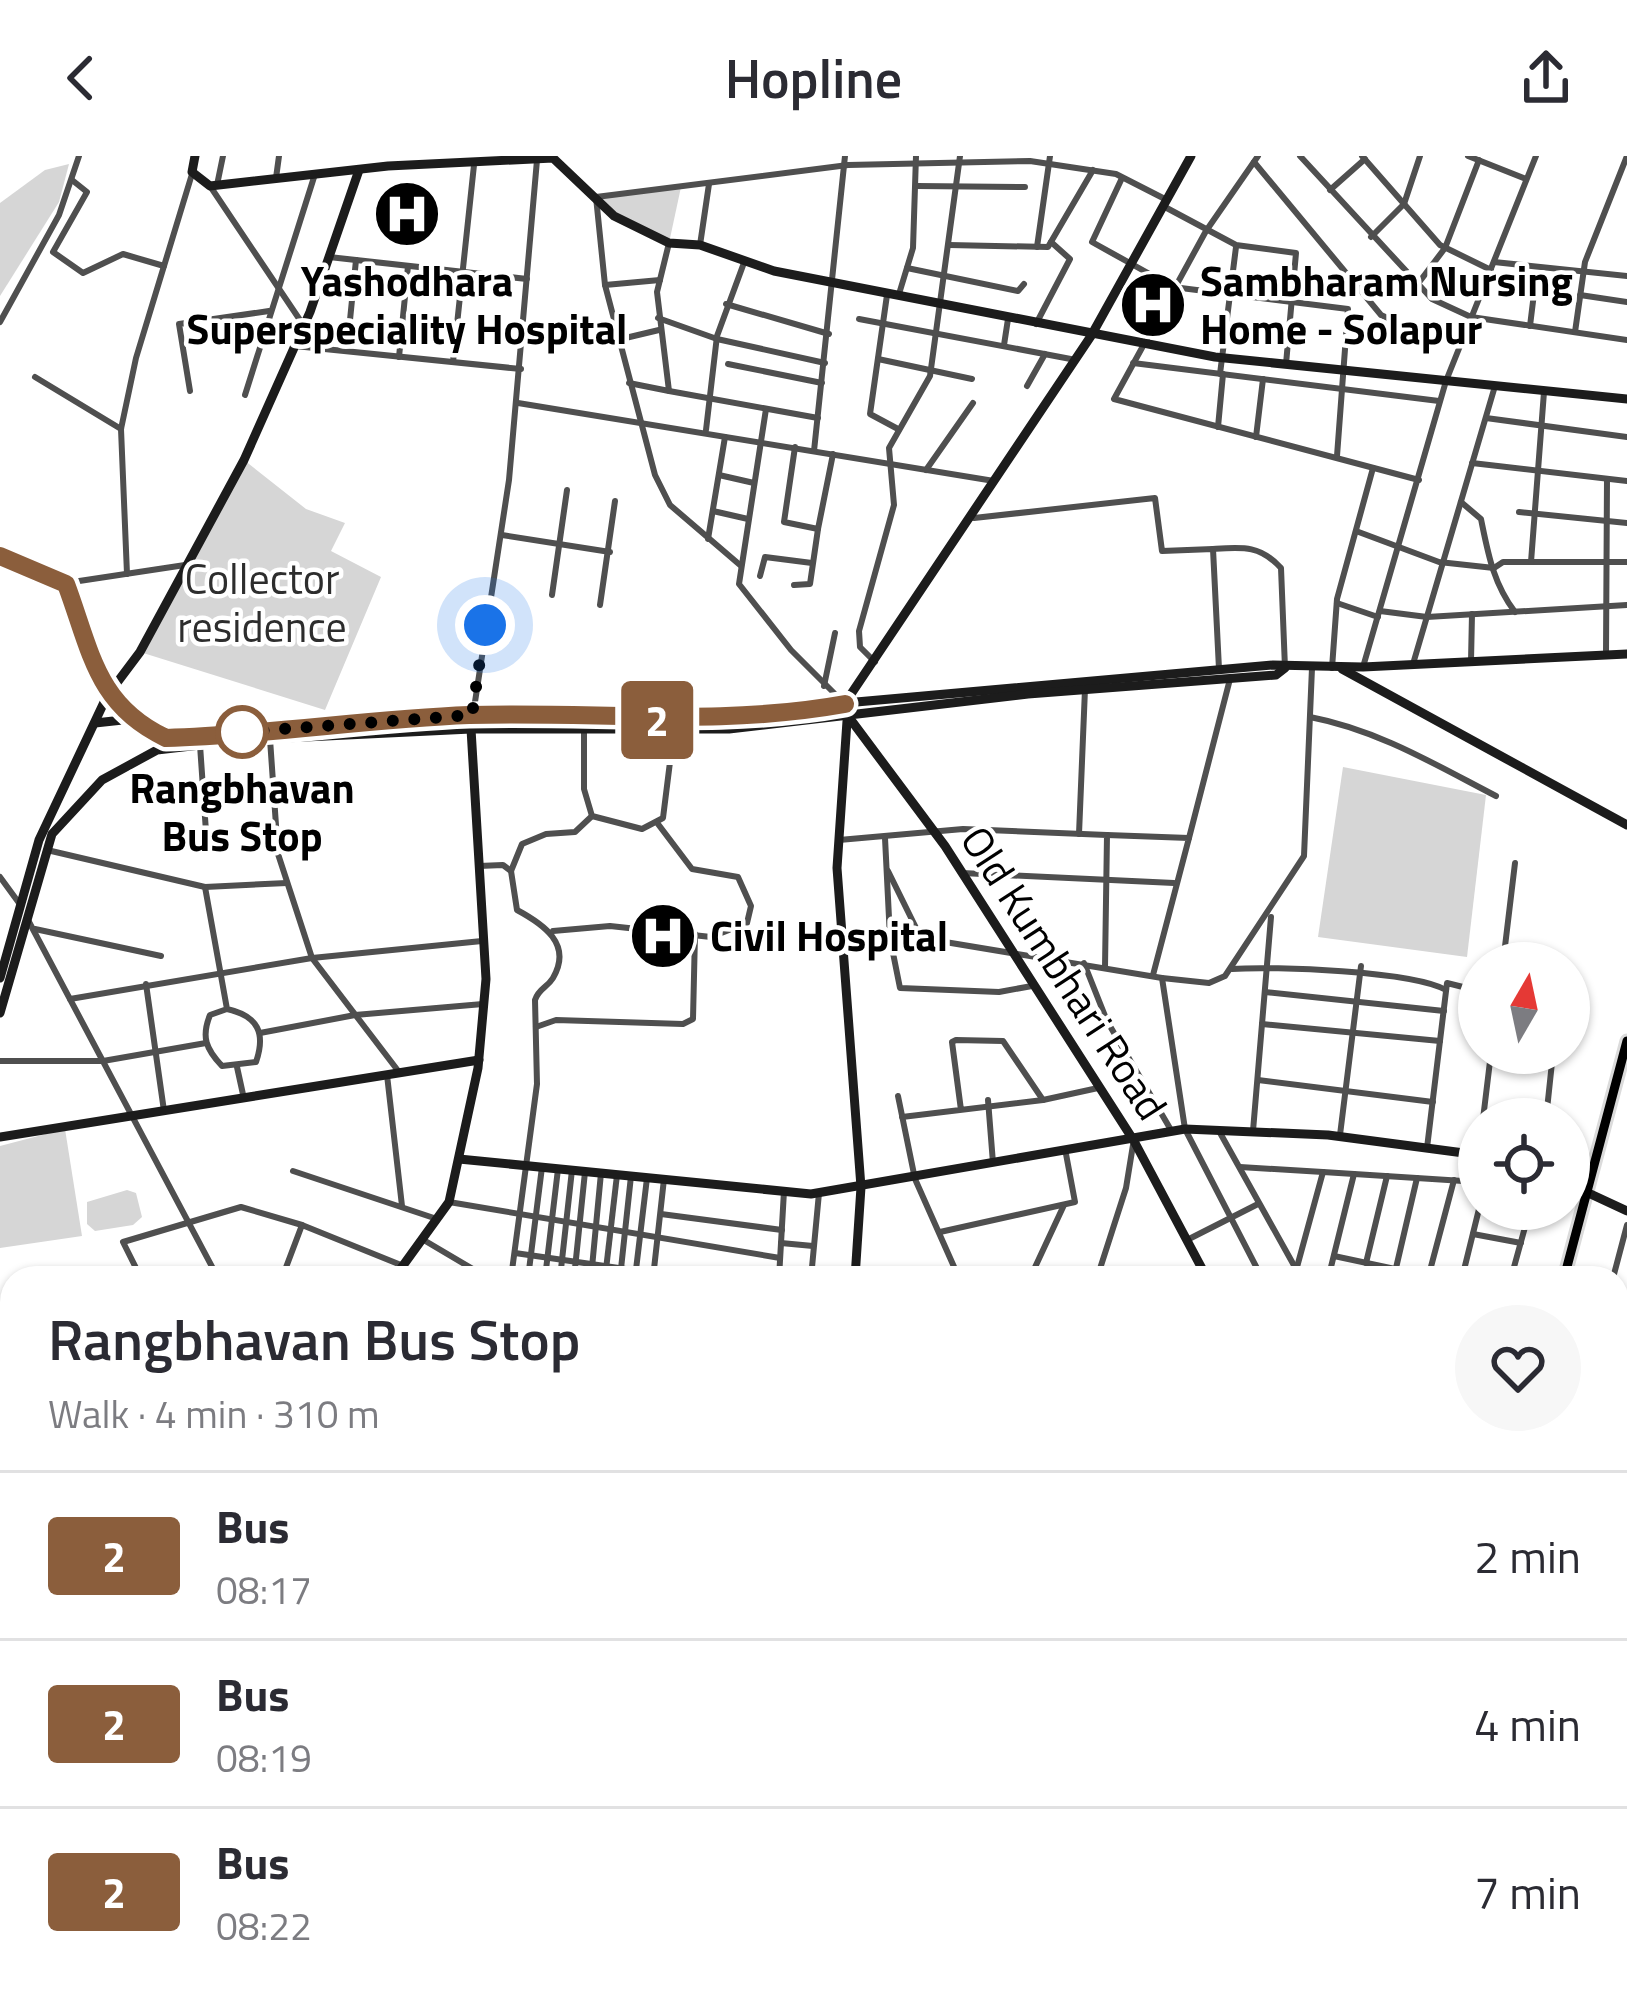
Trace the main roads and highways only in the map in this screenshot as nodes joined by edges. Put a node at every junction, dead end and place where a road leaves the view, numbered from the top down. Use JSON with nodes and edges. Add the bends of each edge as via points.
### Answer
{"nodes":[{"id":1,"x":1627,"y":1041,"type":"edge"},
{"id":2,"x":1567,"y":1266,"type":"edge"}],
"edges":[{"from":1,"to":2,"type":"main road"}]}
